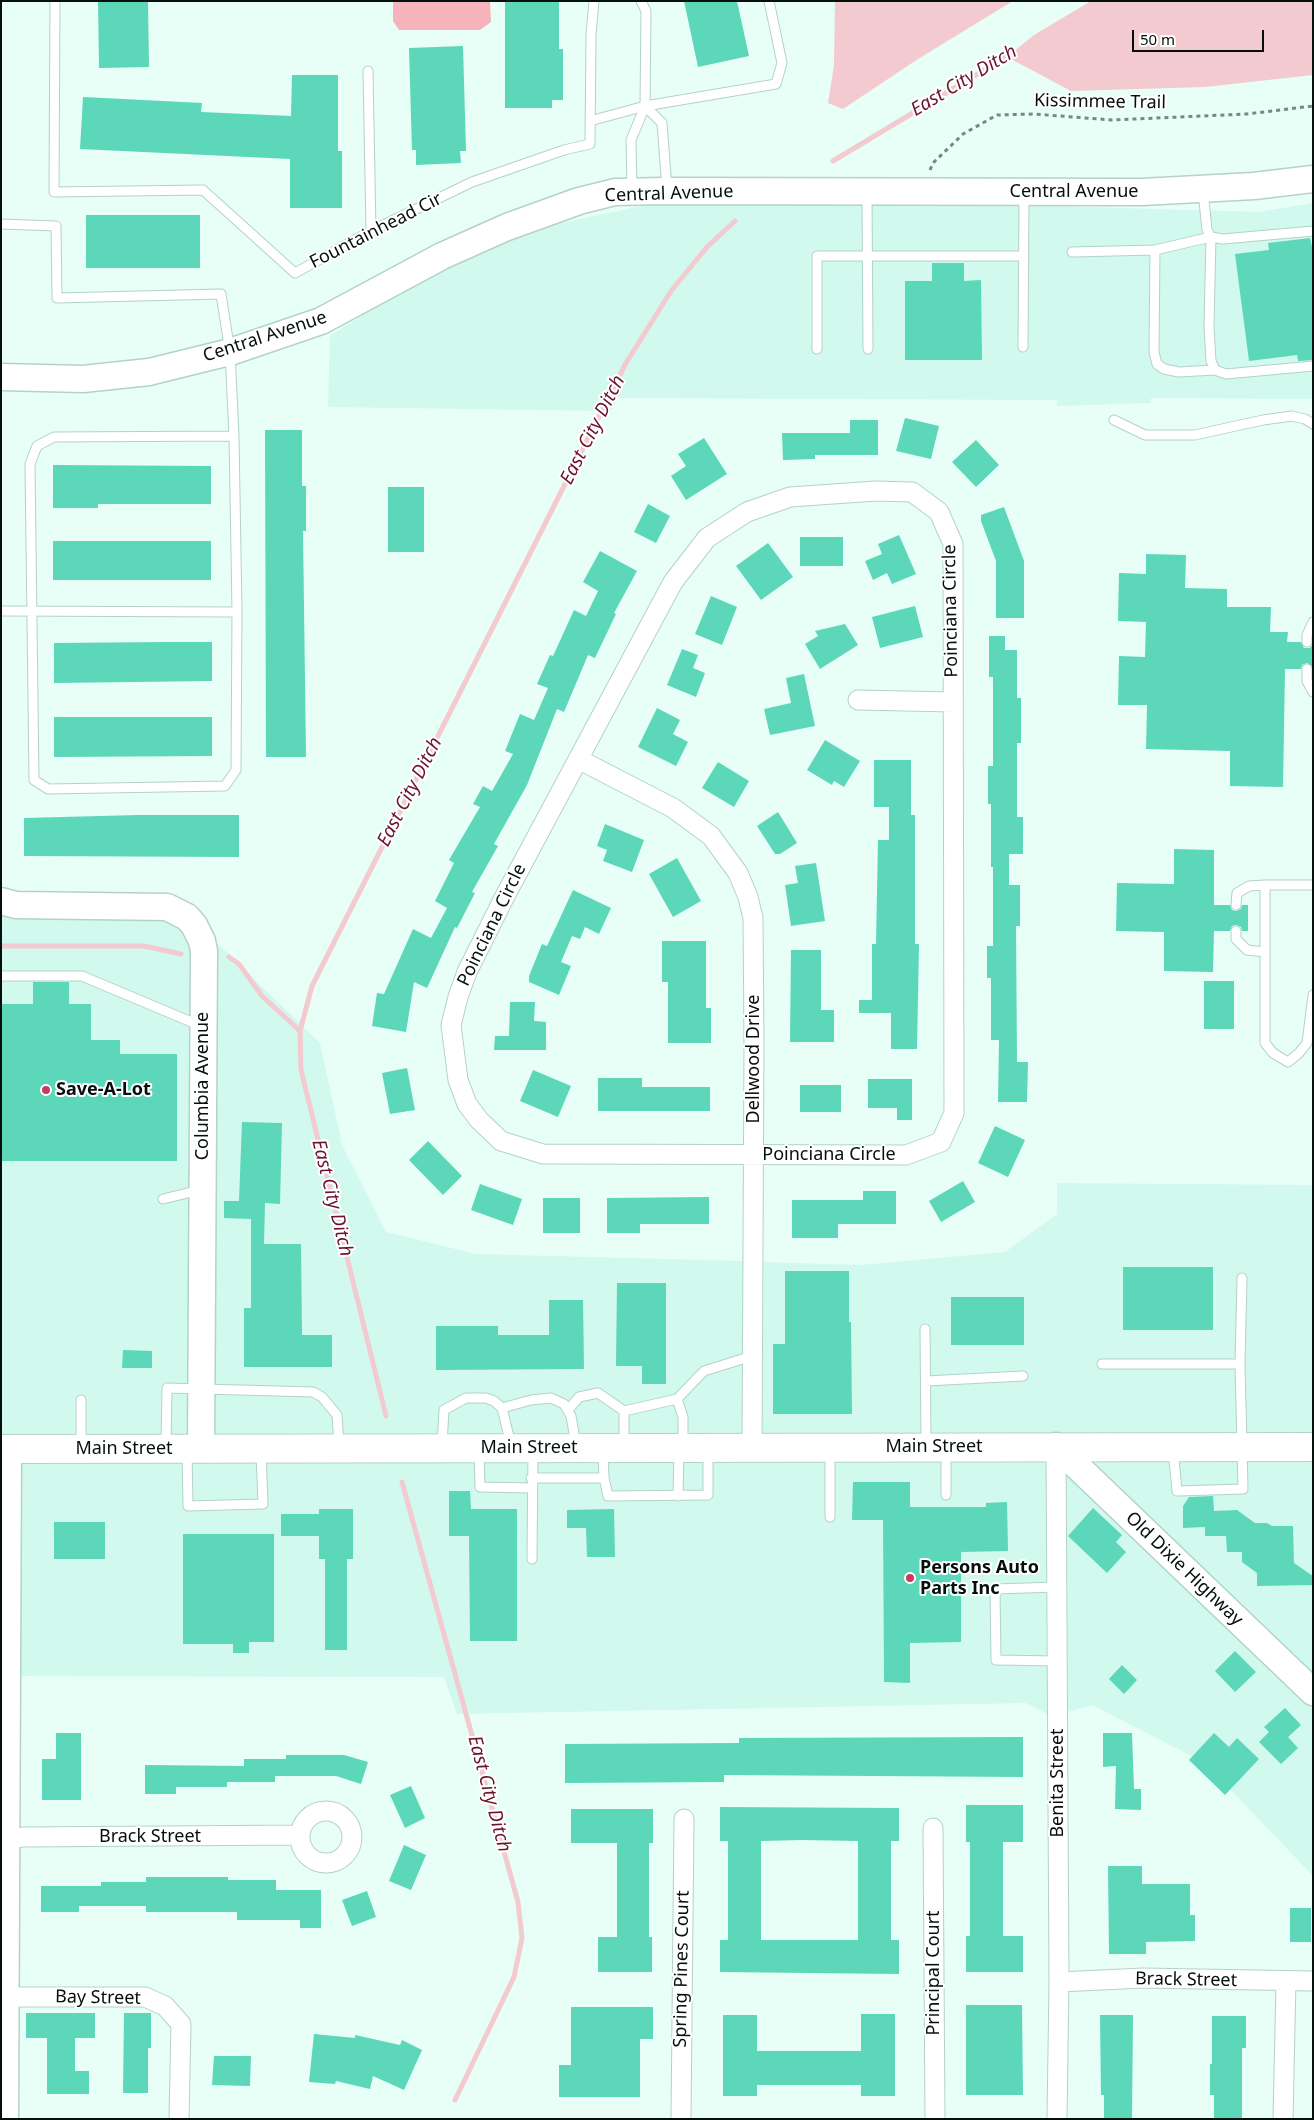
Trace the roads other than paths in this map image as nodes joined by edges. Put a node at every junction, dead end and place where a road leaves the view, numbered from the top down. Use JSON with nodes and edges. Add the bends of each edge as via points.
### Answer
{"nodes":[{"id":1,"x":55,"y":1,"type":"edge"},
{"id":2,"x":594,"y":1,"type":"edge"},
{"id":3,"x":641,"y":1,"type":"edge"},
{"id":4,"x":768,"y":1,"type":"edge"},
{"id":5,"x":368,"y":71,"type":"dead end"},
{"id":6,"x":645,"y":106,"type":"junction"},
{"id":7,"x":590,"y":121,"type":"junction"},
{"id":8,"x":1313,"y":179,"type":"edge"},
{"id":9,"x":1203,"y":189,"type":"junction"},
{"id":10,"x":667,"y":191,"type":"junction"},
{"id":11,"x":632,"y":192,"type":"junction"},
{"id":12,"x":867,"y":192,"type":"junction"},
{"id":13,"x":1024,"y":192,"type":"junction"},
{"id":14,"x":1,"y":224,"type":"edge"},
{"id":15,"x":371,"y":231,"type":"junction"},
{"id":16,"x":1313,"y":231,"type":"edge"},
{"id":17,"x":1211,"y":237,"type":"junction"},
{"id":18,"x":1155,"y":250,"type":"junction"},
{"id":19,"x":1072,"y":252,"type":"dead end"},
{"id":20,"x":868,"y":256,"type":"junction"},
{"id":21,"x":1024,"y":256,"type":"junction"},
{"id":22,"x":1023,"y":347,"type":"dead end"},
{"id":23,"x":817,"y":349,"type":"dead end"},
{"id":24,"x":868,"y":349,"type":"dead end"},
{"id":25,"x":230,"y":352,"type":"junction"},
{"id":26,"x":1313,"y":366,"type":"edge"},
{"id":27,"x":1215,"y":370,"type":"junction"},
{"id":28,"x":1,"y":378,"type":"edge"},
{"id":29,"x":1114,"y":420,"type":"dead end"},
{"id":30,"x":1313,"y":424,"type":"edge"},
{"id":31,"x":234,"y":436,"type":"junction"},
{"id":32,"x":1,"y":611,"type":"edge"},
{"id":33,"x":32,"y":612,"type":"junction"},
{"id":34,"x":237,"y":612,"type":"junction"},
{"id":35,"x":1313,"y":622,"type":"edge"},
{"id":36,"x":1307,"y":642,"type":"dead end"},
{"id":37,"x":1307,"y":669,"type":"dead end"},
{"id":38,"x":1313,"y":692,"type":"edge"},
{"id":39,"x":858,"y":700,"type":"dead end"},
{"id":40,"x":953,"y":702,"type":"junction"},
{"id":41,"x":578,"y":759,"type":"junction"},
{"id":42,"x":1265,"y":885,"type":"junction"},
{"id":43,"x":1313,"y":886,"type":"edge"},
{"id":44,"x":1,"y":901,"type":"edge"},
{"id":45,"x":1236,"y":905,"type":"dead end"},
{"id":46,"x":1236,"y":931,"type":"dead end"},
{"id":47,"x":1265,"y":952,"type":"junction"},
{"id":48,"x":1,"y":976,"type":"edge"},
{"id":49,"x":1313,"y":995,"type":"edge"},
{"id":50,"x":203,"y":1027,"type":"junction"},
{"id":51,"x":754,"y":1154,"type":"junction"},
{"id":52,"x":203,"y":1190,"type":"junction"},
{"id":53,"x":163,"y":1199,"type":"dead end"},
{"id":54,"x":1242,"y":1278,"type":"dead end"},
{"id":55,"x":925,"y":1329,"type":"dead end"},
{"id":56,"x":752,"y":1356,"type":"junction"},
{"id":57,"x":1102,"y":1364,"type":"dead end"},
{"id":58,"x":1240,"y":1364,"type":"junction"},
{"id":59,"x":1023,"y":1376,"type":"dead end"},
{"id":60,"x":926,"y":1381,"type":"junction"},
{"id":61,"x":201,"y":1388,"type":"junction"},
{"id":62,"x":677,"y":1399,"type":"junction"},
{"id":63,"x":81,"y":1400,"type":"dead end"},
{"id":64,"x":502,"y":1408,"type":"junction"},
{"id":65,"x":568,"y":1410,"type":"junction"},
{"id":66,"x":624,"y":1411,"type":"junction"},
{"id":67,"x":1056,"y":1446,"type":"junction"},
{"id":68,"x":936,"y":1447,"type":"junction"},
{"id":69,"x":1173,"y":1447,"type":"junction"},
{"id":70,"x":1241,"y":1447,"type":"junction"},
{"id":71,"x":1313,"y":1447,"type":"edge"},
{"id":72,"x":261,"y":1448,"type":"junction"},
{"id":73,"x":339,"y":1448,"type":"junction"},
{"id":74,"x":442,"y":1448,"type":"junction"},
{"id":75,"x":479,"y":1448,"type":"junction"},
{"id":76,"x":522,"y":1448,"type":"junction"},
{"id":77,"x":601,"y":1448,"type":"junction"},
{"id":78,"x":690,"y":1448,"type":"junction"},
{"id":79,"x":752,"y":1448,"type":"junction"},
{"id":80,"x":830,"y":1448,"type":"junction"},
{"id":81,"x":5,"y":1449,"type":"edge"},
{"id":82,"x":81,"y":1449,"type":"junction"},
{"id":83,"x":185,"y":1449,"type":"junction"},
{"id":84,"x":531,"y":1478,"type":"junction"},
{"id":85,"x":604,"y":1478,"type":"junction"},
{"id":86,"x":531,"y":1488,"type":"junction"},
{"id":87,"x":946,"y":1495,"type":"dead end"},
{"id":88,"x":678,"y":1496,"type":"junction"},
{"id":89,"x":5,"y":1509,"type":"edge"},
{"id":90,"x":830,"y":1517,"type":"dead end"},
{"id":91,"x":532,"y":1559,"type":"dead end"},
{"id":92,"x":4,"y":1580,"type":"edge"},
{"id":93,"x":1057,"y":1587,"type":"junction"},
{"id":94,"x":4,"y":1654,"type":"edge"},
{"id":95,"x":1057,"y":1661,"type":"junction"},
{"id":96,"x":1313,"y":1692,"type":"edge"},
{"id":97,"x":684,"y":1819,"type":"dead end"},
{"id":98,"x":933,"y":1828,"type":"dead end"},
{"id":99,"x":300,"y":1835,"type":"dead end"},
{"id":100,"x":4,"y":1841,"type":"edge"},
{"id":101,"x":1286,"y":1981,"type":"junction"},
{"id":102,"x":1313,"y":1981,"type":"edge"},
{"id":103,"x":1059,"y":1982,"type":"junction"},
{"id":104,"x":5,"y":1997,"type":"junction"},
{"id":105,"x":3,"y":2034,"type":"edge"},
{"id":106,"x":5,"y":2119,"type":"edge"},
{"id":107,"x":178,"y":2119,"type":"edge"},
{"id":108,"x":681,"y":2119,"type":"edge"},
{"id":109,"x":935,"y":2119,"type":"edge"},
{"id":110,"x":1057,"y":2119,"type":"edge"},
{"id":111,"x":1283,"y":2119,"type":"edge"}],
"edges":[{"from":1,"to":15,"type":"lane","name":"Fountainhead Cir","via":[[54,192],[203,190],[295,273]]},
{"from":2,"to":7,"type":"lane","name":"Fountainhead Cir"},
{"from":3,"to":6,"type":"lane","via":[[646,11]]},
{"from":4,"to":6,"type":"lane","via":[[782,63],[776,84]]},
{"from":5,"to":15,"type":"lane"},
{"from":6,"to":7,"type":"lane"},
{"from":6,"to":10,"type":"lane","via":[[662,123]]},
{"from":6,"to":11,"type":"lane","via":[[631,140]]},
{"from":7,"to":15,"type":"lane","name":"Fountainhead Cir","via":[[590,144],[472,182]]},
{"from":8,"to":9,"type":"street","name":"Central Avenue"},
{"from":9,"to":13,"type":"street","name":"Central Avenue"},
{"from":9,"to":17,"type":"lane","via":[[1207,230]]},
{"from":10,"to":11,"type":"street","name":"Central Avenue"},
{"from":10,"to":12,"type":"street","name":"Central Avenue"},
{"from":11,"to":25,"type":"street","name":"Central Avenue","via":[[615,192],[579,201],[507,227],[442,256],[321,321]]},
{"from":12,"to":13,"type":"street","name":"Central Avenue"},
{"from":12,"to":20,"type":"lane"},
{"from":13,"to":21,"type":"lane"},
{"from":14,"to":25,"type":"lane","via":[[56,226],[57,298],[221,294]]},
{"from":16,"to":17,"type":"lane","via":[[1223,239]]},
{"from":17,"to":18,"type":"lane"},
{"from":17,"to":27,"type":"lane","via":[[1209,327],[1211,361]]},
{"from":18,"to":19,"type":"lane"},
{"from":18,"to":27,"type":"lane","via":[[1154,352],[1157,364],[1179,372]]},
{"from":20,"to":21,"type":"lane"},
{"from":20,"to":23,"type":"lane","via":[[817,256]]},
{"from":20,"to":24,"type":"lane"},
{"from":21,"to":22,"type":"lane"},
{"from":25,"to":28,"type":"street","name":"Central Avenue","via":[[149,372],[83,379]]},
{"from":25,"to":31,"type":"lane"},
{"from":26,"to":27,"type":"lane","via":[[1226,374]]},
{"from":29,"to":30,"type":"lane","via":[[1145,435],[1196,435],[1292,416]]},
{"from":31,"to":33,"type":"lane","via":[[54,437],[37,446],[30,464]]},
{"from":31,"to":34,"type":"lane"},
{"from":32,"to":33,"type":"lane"},
{"from":33,"to":34,"type":"lane"},
{"from":33,"to":34,"type":"lane","via":[[34,780],[48,789],[225,786],[236,770]]},
{"from":35,"to":36,"type":"lane"},
{"from":37,"to":38,"type":"lane","via":[[1307,681]]},
{"from":39,"to":40,"type":"street"},
{"from":40,"to":41,"type":"street","name":"Poinciana Circle","via":[[953,544],[939,512],[912,492],[790,497],[747,512],[707,538],[673,582]]},
{"from":40,"to":51,"type":"street","name":"Poinciana Circle","via":[[954,1113],[941,1142],[906,1155]]},
{"from":41,"to":51,"type":"street","name":"Dellwood Drive","via":[[674,808],[711,836],[738,873],[753,918]]},
{"from":41,"to":51,"type":"street","name":"Poinciana Circle","via":[[504,896],[458,997],[451,1025],[453,1051],[458,1080],[467,1104],[501,1141],[543,1154]]},
{"from":42,"to":43,"type":"lane"},
{"from":42,"to":45,"type":"lane","via":[[1248,886],[1236,893]]},
{"from":42,"to":47,"type":"lane"},
{"from":44,"to":50,"type":"street","name":"Columbia Avenue","via":[[16,905],[155,905],[178,912],[194,925],[202,940]]},
{"from":46,"to":47,"type":"lane","via":[[1236,939],[1247,950]]},
{"from":47,"to":49,"type":"lane","via":[[1265,1043],[1273,1053],[1288,1062],[1308,1043]]},
{"from":48,"to":50,"type":"lane","via":[[82,976]]},
{"from":50,"to":52,"type":"street","name":"Columbia Avenue"},
{"from":51,"to":56,"type":"street","name":"Dellwood Drive"},
{"from":52,"to":53,"type":"lane"},
{"from":52,"to":61,"type":"street","name":"Columbia Avenue"},
{"from":54,"to":58,"type":"lane"},
{"from":55,"to":60,"type":"lane"},
{"from":56,"to":62,"type":"lane","via":[[704,1371]]},
{"from":56,"to":79,"type":"street","name":"Dellwood Drive"},
{"from":57,"to":58,"type":"lane"},
{"from":58,"to":70,"type":"lane"},
{"from":59,"to":60,"type":"lane"},
{"from":60,"to":68,"type":"lane","via":[[925,1417]]},
{"from":61,"to":73,"type":"lane","via":[[313,1392],[322,1397],[336,1416]]},
{"from":61,"to":83,"type":"street","name":"Columbia Avenue"},
{"from":61,"to":83,"type":"lane","via":[[167,1388]]},
{"from":62,"to":66,"type":"lane"},
{"from":62,"to":78,"type":"lane"},
{"from":63,"to":82,"type":"lane"},
{"from":64,"to":65,"type":"lane","via":[[551,1398],[564,1404]]},
{"from":64,"to":74,"type":"lane","via":[[486,1398],[466,1398],[444,1410]]},
{"from":64,"to":76,"type":"lane"},
{"from":65,"to":66,"type":"lane","via":[[579,1397],[598,1393]]},
{"from":65,"to":77,"type":"lane"},
{"from":66,"to":77,"type":"lane"},
{"from":67,"to":68,"type":"main road","name":"Main Street"},
{"from":67,"to":69,"type":"main road","name":"Main Street"},
{"from":67,"to":93,"type":"street","name":"Benita Street"},
{"from":67,"to":96,"type":"street","name":"Old Dixie Highway"},
{"from":68,"to":80,"type":"main road","name":"Main Street"},
{"from":68,"to":87,"type":"lane"},
{"from":69,"to":70,"type":"main road","name":"Main Street"},
{"from":69,"to":70,"type":"lane","via":[[1177,1491],[1243,1489]]},
{"from":70,"to":71,"type":"main road","name":"Main Street"},
{"from":72,"to":73,"type":"main road","name":"Main Street"},
{"from":72,"to":83,"type":"main road","name":"Main Street"},
{"from":72,"to":83,"type":"lane","via":[[263,1504],[188,1506]]},
{"from":73,"to":74,"type":"main road","name":"Main Street"},
{"from":74,"to":75,"type":"main road","name":"Main Street"},
{"from":75,"to":76,"type":"main road","name":"Main Street"},
{"from":75,"to":86,"type":"lane","via":[[480,1487]]},
{"from":76,"to":77,"type":"main road","name":"Main Street"},
{"from":76,"to":84,"type":"lane"},
{"from":77,"to":78,"type":"main road","name":"Main Street"},
{"from":77,"to":85,"type":"lane"},
{"from":78,"to":79,"type":"main road","name":"Main Street"},
{"from":78,"to":88,"type":"lane"},
{"from":78,"to":88,"type":"lane","via":[[708,1495]]},
{"from":79,"to":80,"type":"main road","name":"Main Street"},
{"from":80,"to":90,"type":"lane"},
{"from":81,"to":82,"type":"main road","name":"Main Street"},
{"from":81,"to":89,"type":"street"},
{"from":82,"to":83,"type":"main road","name":"Main Street"},
{"from":84,"to":85,"type":"lane"},
{"from":84,"to":86,"type":"lane"},
{"from":85,"to":88,"type":"lane","via":[[608,1496]]},
{"from":86,"to":91,"type":"lane"},
{"from":89,"to":92,"type":"street"},
{"from":92,"to":94,"type":"street"},
{"from":93,"to":95,"type":"street","name":"Benita Street"},
{"from":93,"to":95,"type":"lane","via":[[996,1589],[996,1660]]},
{"from":94,"to":100,"type":"street"},
{"from":95,"to":103,"type":"street","name":"Benita Street"},
{"from":97,"to":108,"type":"street","name":"Spring Pines Court"},
{"from":98,"to":109,"type":"street","name":"Principal Court"},
{"from":99,"to":100,"type":"street","name":"Brack Street","via":[[23,1838]]},
{"from":100,"to":104,"type":"street"},
{"from":101,"to":102,"type":"street","name":"Brack Street"},
{"from":101,"to":103,"type":"street","name":"Brack Street","via":[[1143,1978]]},
{"from":101,"to":111,"type":"street"},
{"from":103,"to":110,"type":"street","name":"Benita Street"},
{"from":104,"to":105,"type":"street"},
{"from":104,"to":107,"type":"street","name":"Bay Street","via":[[145,1997],[165,2006],[181,2024]]},
{"from":105,"to":106,"type":"street"}]}
